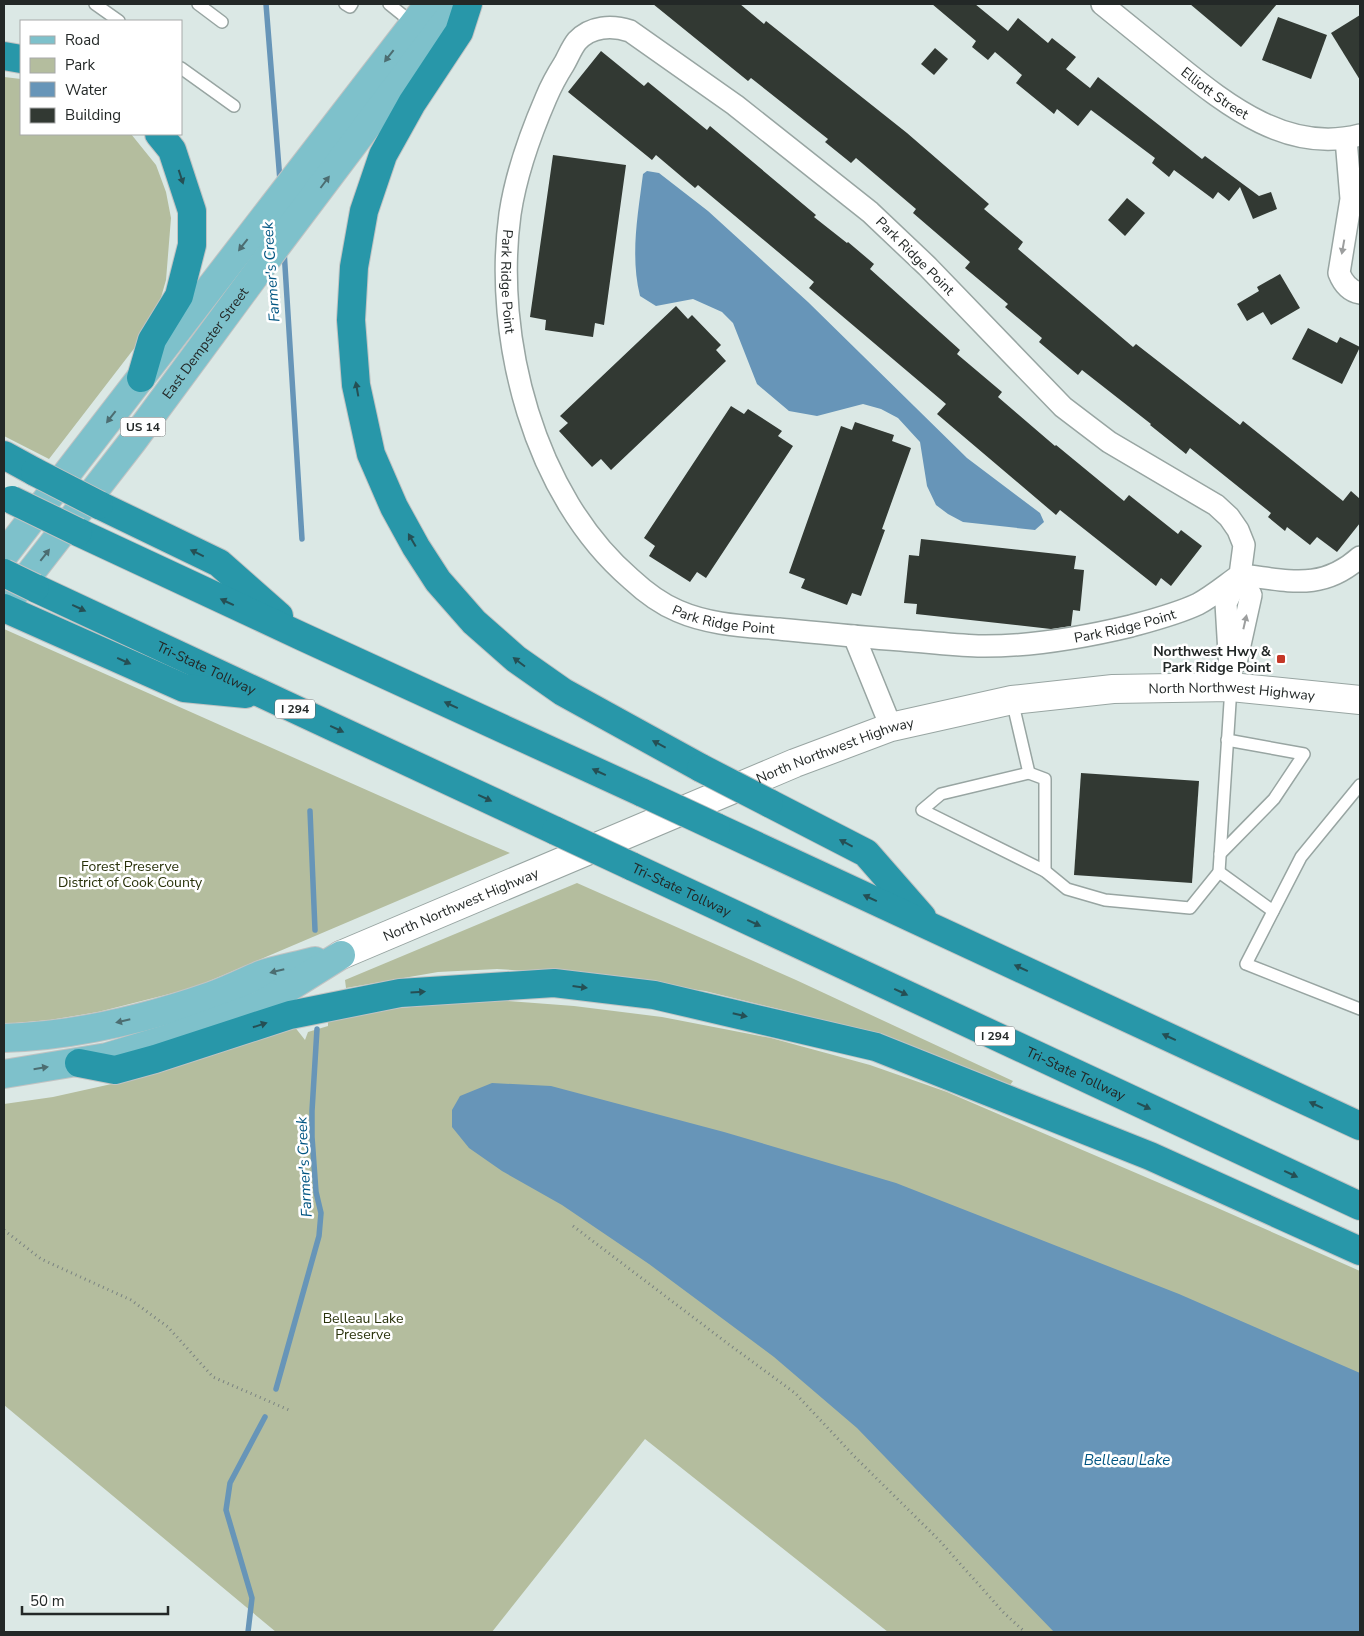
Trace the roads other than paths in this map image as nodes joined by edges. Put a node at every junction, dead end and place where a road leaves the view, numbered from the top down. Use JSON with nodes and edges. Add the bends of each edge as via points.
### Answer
{"nodes":[{"id":1,"x":95,"y":4,"type":"edge"},
{"id":2,"x":198,"y":4,"type":"edge"},
{"id":3,"x":345,"y":4,"type":"edge"},
{"id":4,"x":352,"y":4,"type":"edge"},
{"id":5,"x":389,"y":4,"type":"edge"},
{"id":6,"x":459,"y":4,"type":"edge"},
{"id":7,"x":468,"y":4,"type":"edge"},
{"id":8,"x":1102,"y":4,"type":"edge"},
{"id":9,"x":118,"y":20,"type":"edge"},
{"id":10,"x":222,"y":22,"type":"dead end"},
{"id":11,"x":425,"y":22,"type":"edge"},
{"id":12,"x":4,"y":56,"type":"edge"},
{"id":13,"x":20,"y":59,"type":"edge"},
{"id":14,"x":182,"y":69,"type":"edge"},
{"id":15,"x":234,"y":106,"type":"dead end"},
{"id":16,"x":161,"y":135,"type":"edge"},
{"id":17,"x":1353,"y":137,"type":"edge"},
{"id":18,"x":1356,"y":206,"type":"edge"},
{"id":19,"x":1360,"y":293,"type":"edge"},
{"id":20,"x":141,"y":378,"type":"junction"},
{"id":21,"x":4,"y":455,"type":"edge"},
{"id":22,"x":8,"y":499,"type":"edge"},
{"id":23,"x":4,"y":555,"type":"edge"},
{"id":24,"x":1360,"y":557,"type":"edge"},
{"id":25,"x":4,"y":572,"type":"edge"},
{"id":26,"x":1240,"y":575,"type":"junction"},
{"id":27,"x":8,"y":610,"type":"edge"},
{"id":28,"x":854,"y":636,"type":"junction"},
{"id":29,"x":303,"y":637,"type":"junction"},
{"id":30,"x":1231,"y":687,"type":"junction"},
{"id":31,"x":267,"y":696,"type":"junction"},
{"id":32,"x":1012,"y":700,"type":"junction"},
{"id":33,"x":1360,"y":700,"type":"edge"},
{"id":34,"x":891,"y":727,"type":"junction"},
{"id":35,"x":1227,"y":740,"type":"junction"},
{"id":36,"x":1029,"y":773,"type":"junction"},
{"id":37,"x":1360,"y":785,"type":"edge"},
{"id":38,"x":1220,"y":854,"type":"junction"},
{"id":39,"x":1045,"y":871,"type":"junction"},
{"id":40,"x":1219,"y":872,"type":"junction"},
{"id":41,"x":1273,"y":911,"type":"junction"},
{"id":42,"x":930,"y":926,"type":"junction"},
{"id":43,"x":341,"y":955,"type":"junction"},
{"id":44,"x":1360,"y":1009,"type":"edge"},
{"id":45,"x":4,"y":1038,"type":"edge"},
{"id":46,"x":79,"y":1063,"type":"junction"},
{"id":47,"x":4,"y":1074,"type":"edge"},
{"id":48,"x":1360,"y":1126,"type":"edge"},
{"id":49,"x":1360,"y":1206,"type":"edge"},
{"id":50,"x":1360,"y":1251,"type":"edge"}],
"edges":[{"from":1,"to":9,"type":"lane"},
{"from":2,"to":10,"type":"lane"},
{"from":3,"to":4,"type":"lane","via":[[350,7]]},
{"from":5,"to":11,"type":"lane"},
{"from":6,"to":11,"type":"main road","name":"East Dempster Street","number":"US 14"},
{"from":42,"to":7,"type":"highway","one_way":true,"bridge":true,"via":[[866,854],[562,692],[516,660],[474,622],[438,581],[394,507],[371,454],[356,385],[351,320],[354,267],[364,211],[383,155],[412,102],[459,32]]},
{"from":8,"to":17,"type":"street","name":"Elliott Street","via":[[1211,92],[1260,123],[1304,138]]},
{"from":11,"to":20,"type":"main road","name":"East Dempster Street","number":"US 14","one_way":true,"via":[[290,183]]},
{"from":27,"to":11,"type":"main road","name":"East Dempster Street","number":"US 14","one_way":true,"via":[[295,221]]},
{"from":12,"to":13,"type":"highway"},
{"from":14,"to":15,"type":"lane"},
{"from":16,"to":20,"type":"highway","one_way":true,"via":[[172,150],[192,211],[192,245],[179,296],[152,340]]},
{"from":17,"to":18,"type":"street"},
{"from":18,"to":19,"type":"street","one_way":true,"via":[[1339,273],[1344,284]]},
{"from":20,"to":23,"type":"main road","name":"East Dempster Street","number":"US 14","one_way":true},
{"from":29,"to":21,"type":"highway","one_way":true,"bridge":true,"via":[[219,563]]},
{"from":29,"to":22,"type":"highway","one_way":true,"bridge":true},
{"from":24,"to":26,"type":"street","via":[[1331,577],[1305,582]]},
{"from":25,"to":31,"type":"highway","name":"Tri-State Tollway","number":"I 294","one_way":true,"bridge":true},
{"from":26,"to":28,"type":"street","name":"Park Ridge Point","via":[[1199,604],[1159,618],[1090,635],[979,646]]},
{"from":26,"to":28,"type":"street","name":"Park Ridge Point","via":[[1244,545],[1229,517],[1216,505],[1109,442],[1063,407],[927,266],[870,212],[735,105],[646,40],[618,27],[590,32],[577,42],[551,85],[520,169],[510,214],[507,289],[511,341],[516,371],[551,471],[587,533],[615,565],[659,602],[695,618],[719,624]]},
{"from":26,"to":30,"type":"street","name":"Park Ridge Point","via":[[1226,603]]},
{"from":27,"to":31,"type":"highway","one_way":true,"via":[[184,688]]},
{"from":28,"to":34,"type":"street"},
{"from":42,"to":29,"type":"highway","one_way":true,"bridge":true},
{"from":30,"to":32,"type":"main road","name":"North Northwest Highway","via":[[1112,689]]},
{"from":30,"to":33,"type":"main road","name":"North Northwest Highway"},
{"from":30,"to":35,"type":"lane"},
{"from":31,"to":49,"type":"highway","name":"Tri-State Tollway","number":"I 294","one_way":true,"bridge":true},
{"from":32,"to":34,"type":"main road","name":"North Northwest Highway"},
{"from":32,"to":36,"type":"lane"},
{"from":34,"to":43,"type":"main road","name":"North Northwest Highway","via":[[794,762]]},
{"from":35,"to":38,"type":"lane"},
{"from":35,"to":38,"type":"lane","via":[[1304,754],[1274,798]]},
{"from":36,"to":39,"type":"lane","via":[[1045,779]]},
{"from":36,"to":39,"type":"lane","via":[[941,794],[922,810]]},
{"from":37,"to":41,"type":"lane","via":[[1301,857]]},
{"from":38,"to":40,"type":"lane"},
{"from":39,"to":40,"type":"lane","via":[[1066,889],[1105,900],[1190,908]]},
{"from":40,"to":41,"type":"lane"},
{"from":41,"to":44,"type":"lane","via":[[1246,964]]},
{"from":48,"to":42,"type":"highway","one_way":true},
{"from":43,"to":45,"type":"main road","name":"North Northwest Highway","one_way":true,"via":[[262,975],[213,996],[153,1014],[89,1029]]},
{"from":43,"to":46,"type":"main road","name":"North Northwest Highway","via":[[261,1004],[170,1038]]},
{"from":47,"to":46,"type":"main road","name":"North Northwest Highway","one_way":true},
{"from":46,"to":50,"type":"highway","one_way":true,"via":[[115,1070],[290,1015],[400,993],[554,983],[654,995],[876,1048],[1150,1156]]}]}
